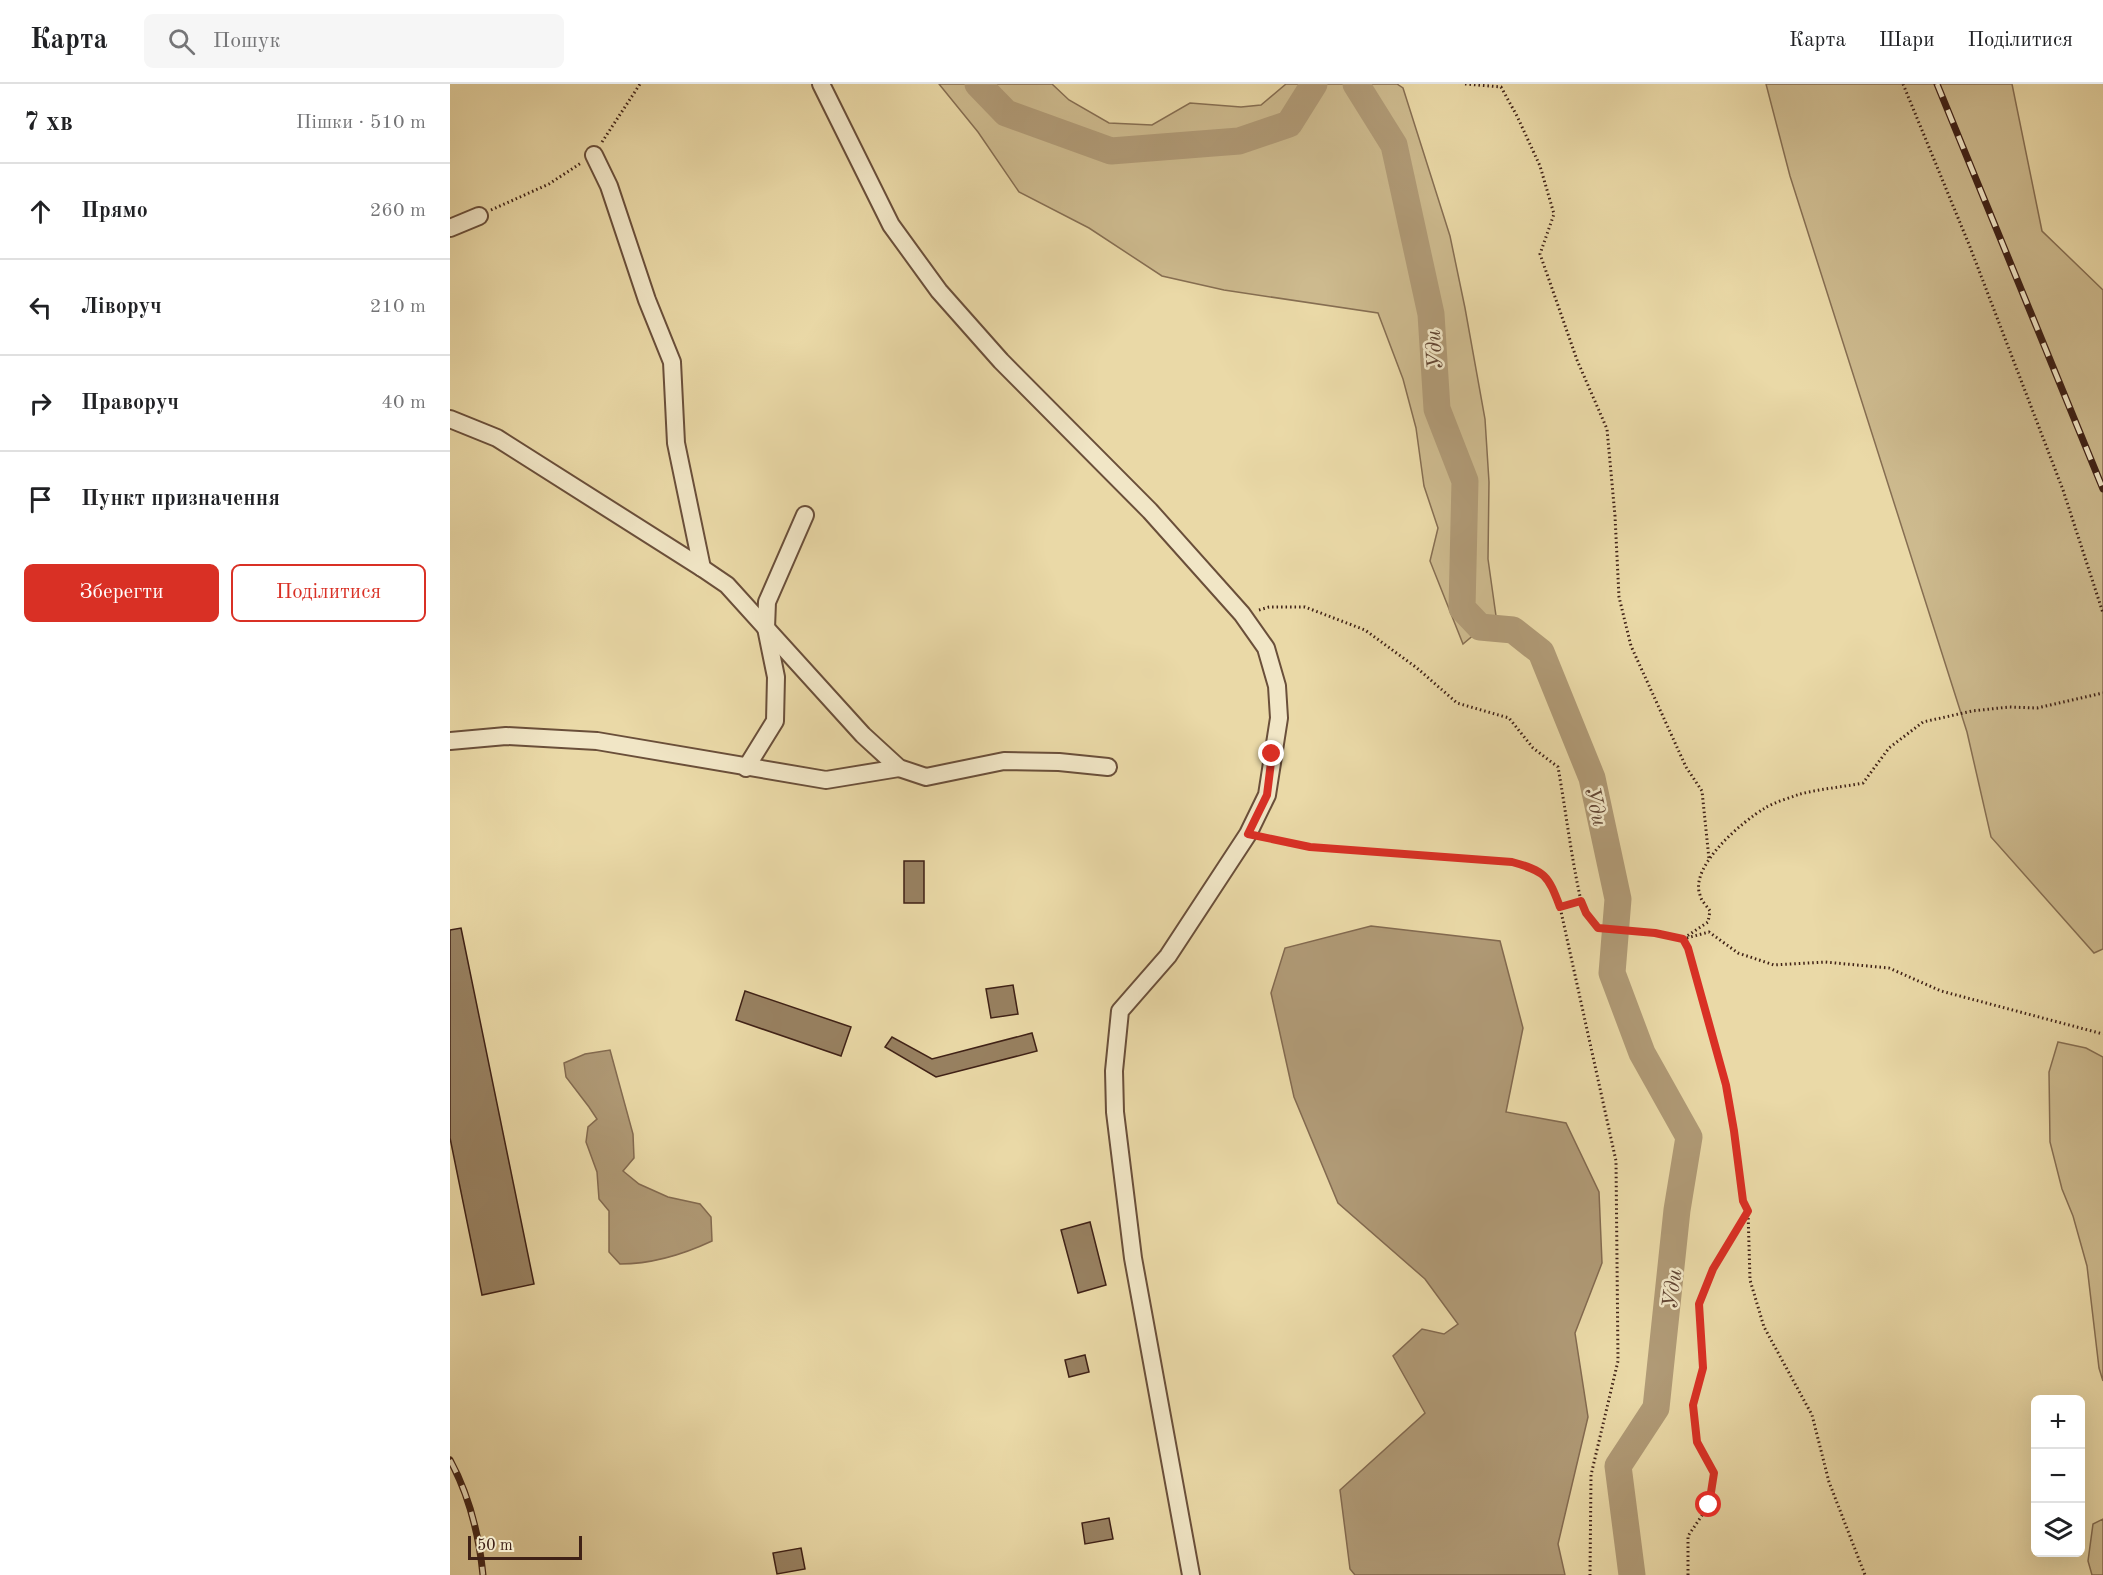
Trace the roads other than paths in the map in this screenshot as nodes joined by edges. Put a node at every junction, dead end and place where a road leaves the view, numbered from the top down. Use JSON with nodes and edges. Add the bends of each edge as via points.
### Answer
{"nodes":[{"id":1,"x":821,"y":84,"type":"edge"},
{"id":2,"x":594,"y":155,"type":"road end"},
{"id":3,"x":479,"y":216,"type":"road end"},
{"id":4,"x":450,"y":228,"type":"edge"},
{"id":5,"x":450,"y":419,"type":"edge"},
{"id":6,"x":805,"y":515,"type":"dead end"},
{"id":7,"x":702,"y":568,"type":"junction"},
{"id":8,"x":766,"y":628,"type":"junction"},
{"id":9,"x":450,"y":741,"type":"edge"},
{"id":10,"x":1108,"y":767,"type":"dead end"},
{"id":11,"x":746,"y":768,"type":"junction"},
{"id":12,"x":899,"y":768,"type":"junction"},
{"id":13,"x":1191,"y":1575,"type":"edge"}],
"edges":[{"from":1,"to":13,"type":"street","via":[[891,225],[939,291],[1001,361],[1150,511],[1242,614],[1266,648],[1277,686],[1279,718],[1267,795],[1248,834],[1168,956],[1120,1011],[1114,1071],[1115,1112],[1133,1258]]},
{"from":2,"to":7,"type":"street","via":[[609,186],[672,362],[676,443]]},
{"from":3,"to":4,"type":"street"},
{"from":5,"to":7,"type":"street","via":[[497,438]]},
{"from":6,"to":8,"type":"street","via":[[767,602]]},
{"from":7,"to":8,"type":"street","via":[[727,585]]},
{"from":8,"to":11,"type":"street","via":[[776,677],[775,721]]},
{"from":8,"to":12,"type":"street"},
{"from":9,"to":11,"type":"street","via":[[506,736],[597,741]]},
{"from":10,"to":12,"type":"street","via":[[1004,761],[926,777]]},
{"from":11,"to":12,"type":"street","via":[[825,780]]}]}
